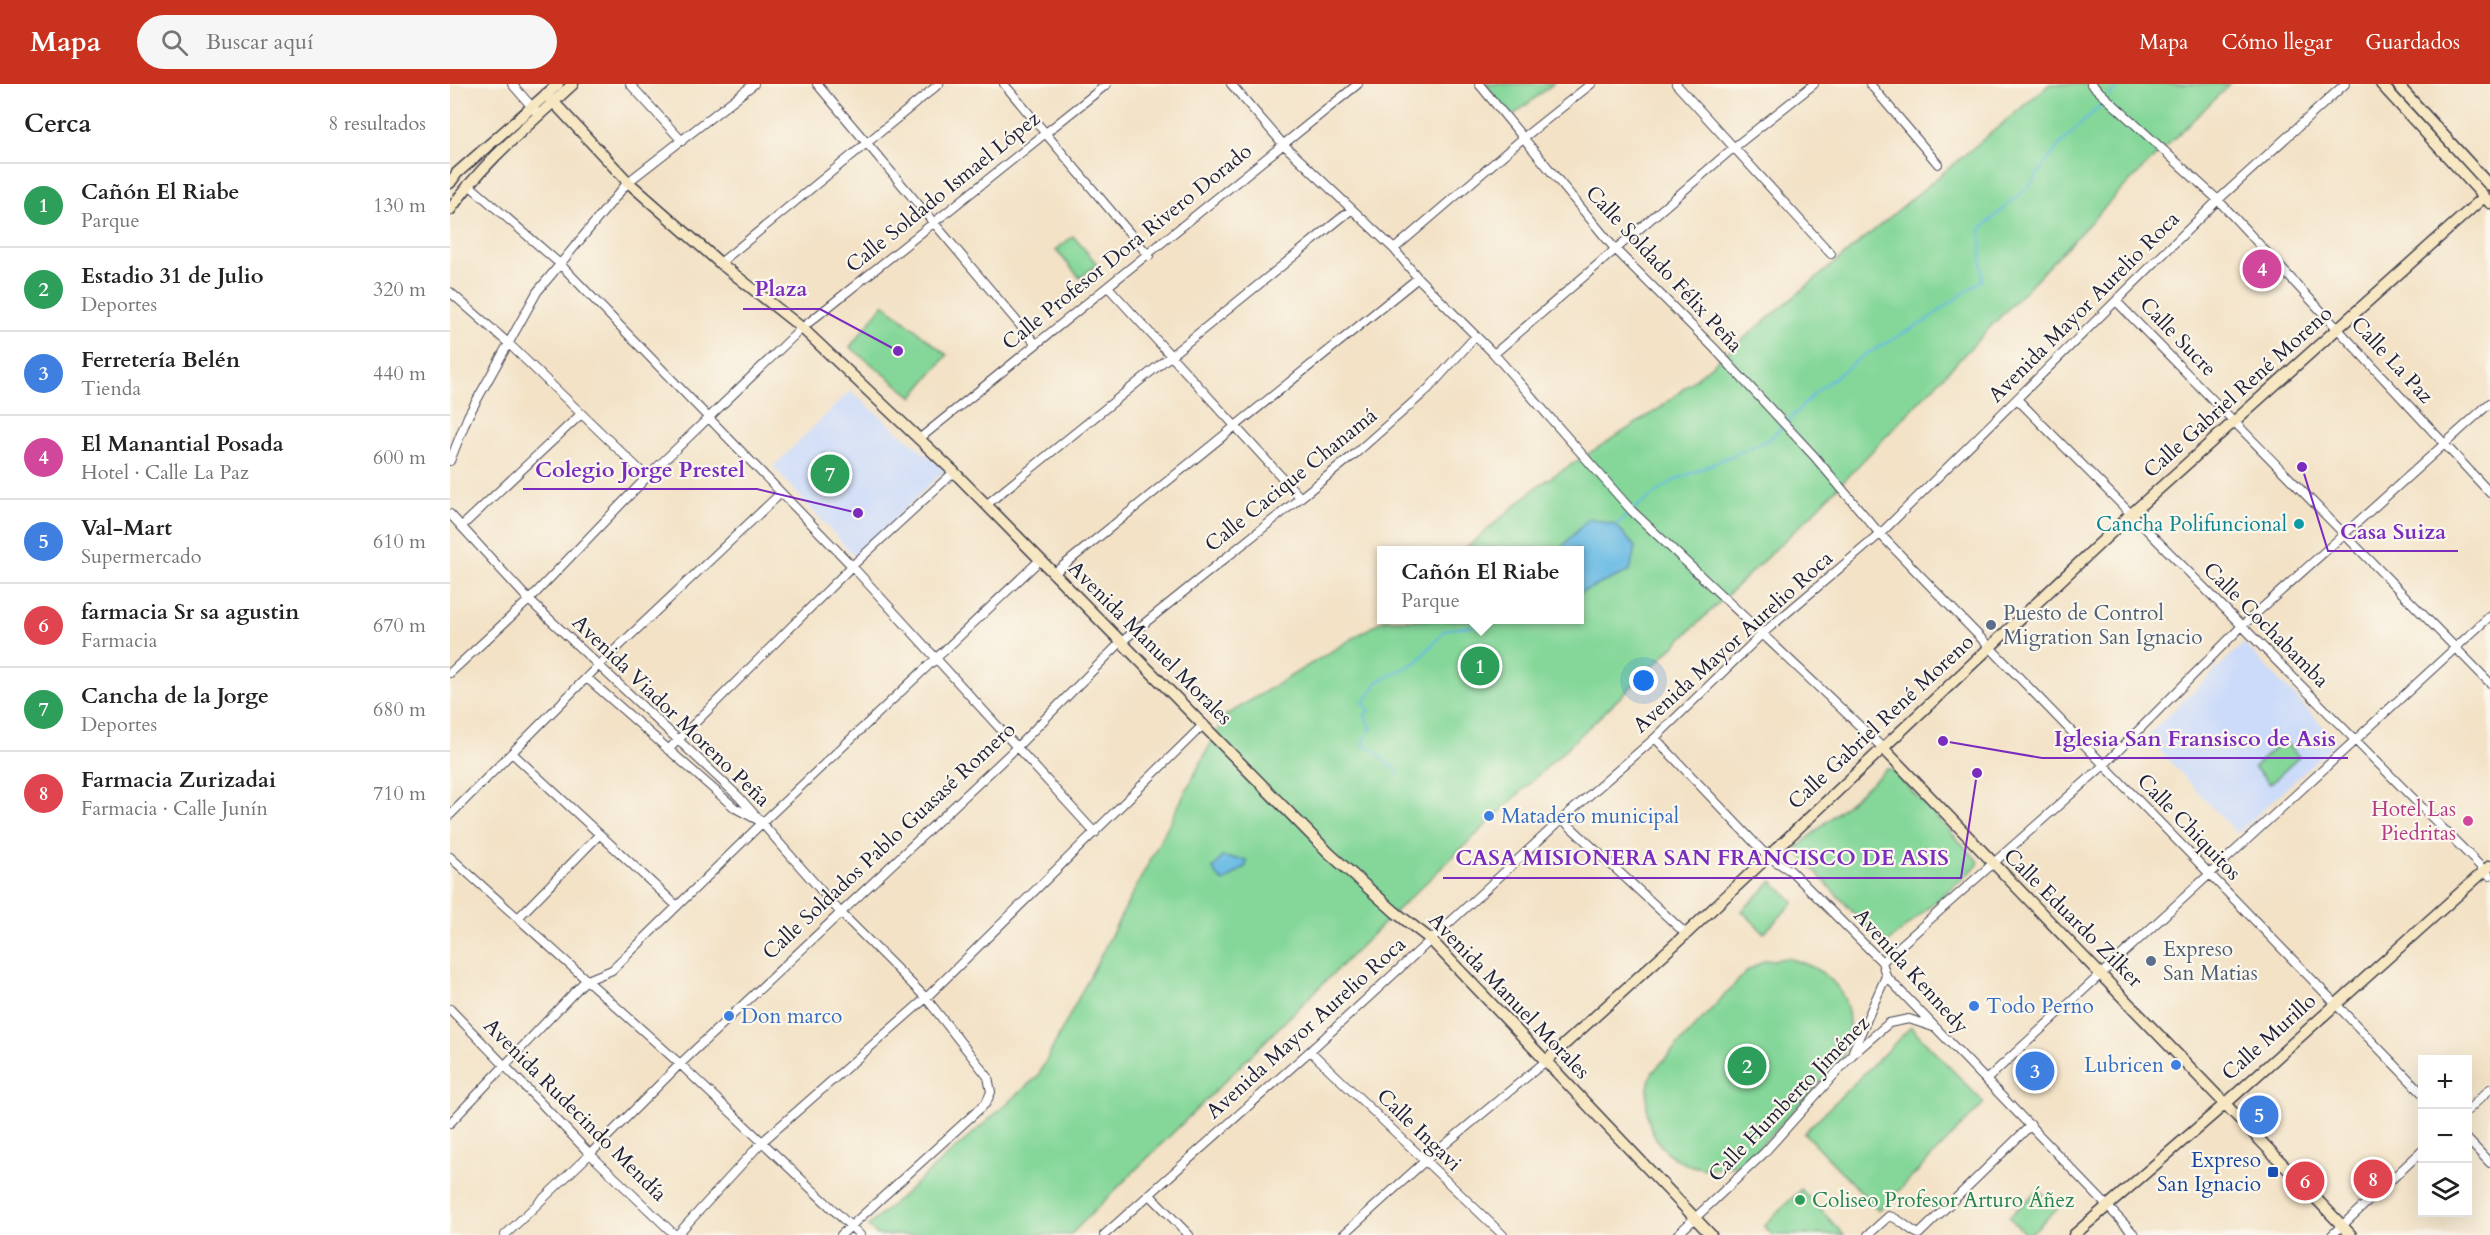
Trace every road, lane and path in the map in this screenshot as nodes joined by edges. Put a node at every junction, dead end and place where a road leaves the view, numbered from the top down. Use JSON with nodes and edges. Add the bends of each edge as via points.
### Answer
{"nodes":[{"id":1,"x":512,"y":84,"type":"edge"},
{"id":2,"x":558,"y":84,"type":"edge"},
{"id":3,"x":573,"y":84,"type":"edge"},
{"id":4,"x":630,"y":84,"type":"edge"},
{"id":5,"x":754,"y":84,"type":"edge"},
{"id":6,"x":817,"y":84,"type":"edge"},
{"id":7,"x":939,"y":84,"type":"edge"},
{"id":8,"x":1004,"y":84,"type":"edge"},
{"id":9,"x":1107,"y":84,"type":"edge"},
{"id":10,"x":1231,"y":84,"type":"edge"},
{"id":11,"x":1358,"y":84,"type":"edge"},
{"id":12,"x":1479,"y":84,"type":"edge"},
{"id":13,"x":1591,"y":84,"type":"edge"},
{"id":14,"x":1676,"y":84,"type":"edge"},
{"id":15,"x":1814,"y":84,"type":"edge"},
{"id":16,"x":1870,"y":84,"type":"edge"},
{"id":17,"x":2091,"y":84,"type":"edge"},
{"id":18,"x":2345,"y":84,"type":"edge"},
{"id":19,"x":2380,"y":84,"type":"edge"},
{"id":20,"x":2397,"y":84,"type":"edge"},
{"id":21,"x":550,"y":98,"type":"junction"},
{"id":22,"x":535,"y":111,"type":"junction"},
{"id":23,"x":1047,"y":131,"type":"junction"},
{"id":24,"x":1522,"y":139,"type":"junction"},
{"id":25,"x":682,"y":141,"type":"junction"},
{"id":26,"x":868,"y":143,"type":"junction"},
{"id":27,"x":1283,"y":144,"type":"junction"},
{"id":28,"x":1732,"y":149,"type":"junction"},
{"id":29,"x":1938,"y":164,"type":"dead end"},
{"id":30,"x":628,"y":182,"type":"junction"},
{"id":31,"x":450,"y":183,"type":"edge"},
{"id":32,"x":468,"y":184,"type":"junction"},
{"id":33,"x":2490,"y":186,"type":"edge"},
{"id":34,"x":2218,"y":200,"type":"junction"},
{"id":35,"x":2487,"y":200,"type":"edge"},
{"id":36,"x":450,"y":210,"type":"edge"},
{"id":37,"x":1351,"y":210,"type":"junction"},
{"id":38,"x":935,"y":223,"type":"junction"},
{"id":39,"x":1394,"y":249,"type":"junction"},
{"id":40,"x":1615,"y":249,"type":"junction"},
{"id":41,"x":1830,"y":254,"type":"dead end"},
{"id":42,"x":1149,"y":256,"type":"junction"},
{"id":43,"x":720,"y":263,"type":"junction"},
{"id":44,"x":560,"y":264,"type":"junction"},
{"id":45,"x":1418,"y":278,"type":"junction"},
{"id":46,"x":1109,"y":288,"type":"junction"},
{"id":47,"x":450,"y":292,"type":"edge"},
{"id":48,"x":2116,"y":300,"type":"junction"},
{"id":49,"x":802,"y":328,"type":"junction"},
{"id":50,"x":2337,"y":329,"type":"junction"},
{"id":51,"x":1476,"y":336,"type":"junction"},
{"id":52,"x":507,"y":342,"type":"junction"},
{"id":53,"x":1036,"y":344,"type":"junction"},
{"id":54,"x":1494,"y":354,"type":"junction"},
{"id":55,"x":1172,"y":357,"type":"junction"},
{"id":56,"x":2017,"y":399,"type":"junction"},
{"id":57,"x":2490,"y":403,"type":"edge"},
{"id":58,"x":581,"y":414,"type":"junction"},
{"id":59,"x":709,"y":419,"type":"junction"},
{"id":60,"x":2234,"y":421,"type":"junction"},
{"id":61,"x":1236,"y":426,"type":"junction"},
{"id":62,"x":1790,"y":430,"type":"joint"},
{"id":63,"x":919,"y":439,"type":"junction"},
{"id":64,"x":2445,"y":444,"type":"junction"},
{"id":65,"x":450,"y":460,"type":"edge"},
{"id":66,"x":954,"y":472,"type":"junction"},
{"id":67,"x":647,"y":477,"type":"junction"},
{"id":68,"x":781,"y":493,"type":"junction"},
{"id":69,"x":2490,"y":493,"type":"edge"},
{"id":70,"x":1299,"y":496,"type":"junction"},
{"id":71,"x":986,"y":505,"type":"junction"},
{"id":72,"x":450,"y":514,"type":"edge"},
{"id":73,"x":2131,"y":514,"type":"junction"},
{"id":74,"x":462,"y":526,"type":"junction"},
{"id":75,"x":1880,"y":534,"type":"junction"},
{"id":76,"x":2345,"y":534,"type":"junction"},
{"id":77,"x":1040,"y":560,"type":"junction"},
{"id":78,"x":852,"y":566,"type":"junction"},
{"id":79,"x":1053,"y":574,"type":"junction"},
{"id":80,"x":529,"y":600,"type":"junction"},
{"id":81,"x":2490,"y":616,"type":"edge"},
{"id":82,"x":2242,"y":626,"type":"junction"},
{"id":83,"x":1762,"y":634,"type":"junction"},
{"id":84,"x":1120,"y":643,"type":"junction"},
{"id":85,"x":1989,"y":647,"type":"junction"},
{"id":86,"x":2456,"y":648,"type":"junction"},
{"id":87,"x":937,"y":660,"type":"junction"},
{"id":88,"x":599,"y":665,"type":"junction"},
{"id":89,"x":450,"y":673,"type":"edge"},
{"id":90,"x":587,"y":678,"type":"junction"},
{"id":91,"x":2490,"y":683,"type":"edge"},
{"id":92,"x":1204,"y":724,"type":"junction"},
{"id":93,"x":678,"y":737,"type":"junction"},
{"id":94,"x":1655,"y":738,"type":"junction"},
{"id":95,"x":2355,"y":740,"type":"junction"},
{"id":96,"x":1017,"y":747,"type":"junction"},
{"id":97,"x":1883,"y":747,"type":"junction"},
{"id":98,"x":668,"y":750,"type":"junction"},
{"id":99,"x":512,"y":753,"type":"junction"},
{"id":100,"x":2104,"y":765,"type":"junction"},
{"id":101,"x":450,"y":815,"type":"edge"},
{"id":102,"x":1562,"y":819,"type":"junction"},
{"id":103,"x":762,"y":823,"type":"junction"},
{"id":104,"x":1095,"y":833,"type":"junction"},
{"id":105,"x":599,"y":835,"type":"junction"},
{"id":106,"x":1767,"y":856,"type":"junction"},
{"id":107,"x":450,"y":857,"type":"edge"},
{"id":108,"x":1993,"y":864,"type":"junction"},
{"id":109,"x":2488,"y":871,"type":"edge"},
{"id":110,"x":2210,"y":874,"type":"junction"},
{"id":111,"x":677,"y":906,"type":"junction"},
{"id":112,"x":840,"y":912,"type":"junction"},
{"id":113,"x":518,"y":918,"type":"junction"},
{"id":114,"x":1686,"y":933,"type":"junction"},
{"id":115,"x":1430,"y":939,"type":"junction"},
{"id":116,"x":1882,"y":962,"type":"junction"},
{"id":117,"x":2103,"y":973,"type":"junction"},
{"id":118,"x":1886,"y":976,"type":"junction"},
{"id":119,"x":585,"y":981,"type":"junction"},
{"id":120,"x":926,"y":998,"type":"junction"},
{"id":121,"x":2335,"y":1003,"type":"junction"},
{"id":122,"x":450,"y":1009,"type":"edge"},
{"id":123,"x":1938,"y":1028,"type":"junction"},
{"id":124,"x":1310,"y":1051,"type":"junction"},
{"id":125,"x":1852,"y":1056,"type":"junction"},
{"id":126,"x":1546,"y":1061,"type":"junction"},
{"id":127,"x":680,"y":1064,"type":"junction"},
{"id":128,"x":507,"y":1066,"type":"junction"},
{"id":129,"x":1988,"y":1079,"type":"junction"},
{"id":130,"x":2418,"y":1089,"type":"edge"},
{"id":131,"x":2490,"y":1089,"type":"edge"},
{"id":132,"x":2224,"y":1105,"type":"junction"},
{"id":133,"x":2469,"y":1109,"type":"edge"},
{"id":134,"x":450,"y":1123,"type":"edge"},
{"id":135,"x":2031,"y":1125,"type":"junction"},
{"id":136,"x":762,"y":1142,"type":"junction"},
{"id":137,"x":2472,"y":1144,"type":"edge"},
{"id":138,"x":590,"y":1154,"type":"junction"},
{"id":139,"x":2418,"y":1155,"type":"edge"},
{"id":140,"x":1425,"y":1161,"type":"junction"},
{"id":141,"x":2490,"y":1163,"type":"edge"},
{"id":142,"x":1149,"y":1194,"type":"junction"},
{"id":143,"x":2107,"y":1206,"type":"junction"},
{"id":144,"x":1696,"y":1218,"type":"junction"},
{"id":145,"x":850,"y":1226,"type":"junction"},
{"id":146,"x":2342,"y":1226,"type":"junction"},
{"id":147,"x":505,"y":1235,"type":"edge"},
{"id":148,"x":676,"y":1235,"type":"edge"},
{"id":149,"x":842,"y":1235,"type":"edge"},
{"id":150,"x":860,"y":1235,"type":"edge"},
{"id":151,"x":1104,"y":1235,"type":"edge"},
{"id":152,"x":1189,"y":1235,"type":"edge"},
{"id":153,"x":1343,"y":1235,"type":"edge"},
{"id":154,"x":1503,"y":1235,"type":"edge"},
{"id":155,"x":1677,"y":1235,"type":"edge"},
{"id":156,"x":1711,"y":1235,"type":"edge"},
{"id":157,"x":1868,"y":1235,"type":"edge"},
{"id":158,"x":2074,"y":1235,"type":"edge"},
{"id":159,"x":2135,"y":1235,"type":"edge"},
{"id":160,"x":2332,"y":1235,"type":"edge"},
{"id":161,"x":2351,"y":1235,"type":"edge"}],
"edges":[{"from":1,"to":22,"type":"street"},
{"from":2,"to":21,"type":"street"},
{"from":3,"to":21,"type":"street"},
{"from":4,"to":25,"type":"street"},
{"from":5,"to":25,"type":"street"},
{"from":6,"to":26,"type":"street"},
{"from":7,"to":26,"type":"street"},
{"from":8,"to":23,"type":"street"},
{"from":9,"to":23,"type":"street","name":"Calle Soldado Ismael López"},
{"from":10,"to":27,"type":"street","name":"Calle Eduardo Zilker"},
{"from":11,"to":27,"type":"street","name":"Calle Profesor Dora Rivero Dorado"},
{"from":12,"to":24,"type":"street","name":"Calle Soldado Félix Peña"},
{"from":13,"to":24,"type":"street"},
{"from":14,"to":28,"type":"street"},
{"from":15,"to":28,"type":"street"},
{"from":16,"to":29,"type":"street"},
{"from":17,"to":34,"type":"street","name":"Calle La Paz"},
{"from":18,"to":34,"type":"street","name":"Avenida Mayor Aurelio Roca"},
{"from":19,"to":35,"type":"street"},
{"from":20,"to":33,"type":"street"},
{"from":21,"to":22,"type":"street"},
{"from":21,"to":30,"type":"street","name":"Avenida Manuel Morales"},
{"from":22,"to":31,"type":"street","via":[[457,173]]},
{"from":22,"to":32,"type":"street"},
{"from":23,"to":38,"type":"street","name":"Calle Soldado Ismael López"},
{"from":23,"to":42,"type":"street"},
{"from":24,"to":39,"type":"street"},
{"from":24,"to":40,"type":"street","name":"Calle Soldado Félix Peña"},
{"from":25,"to":30,"type":"street"},
{"from":26,"to":38,"type":"street"},
{"from":26,"to":43,"type":"street"},
{"from":27,"to":37,"type":"street","name":"Calle Eduardo Zilker"},
{"from":27,"to":42,"type":"street","name":"Calle Profesor Dora Rivero Dorado"},
{"from":28,"to":40,"type":"street"},
{"from":28,"to":41,"type":"street"},
{"from":30,"to":43,"type":"street","name":"Avenida Manuel Morales"},
{"from":30,"to":44,"type":"street"},
{"from":32,"to":36,"type":"street"},
{"from":32,"to":44,"type":"street"},
{"from":34,"to":48,"type":"street","name":"Avenida Mayor Aurelio Roca"},
{"from":34,"to":50,"type":"street","name":"Calle La Paz"},
{"from":35,"to":50,"type":"street","name":"Calle Gabriel René Moreno"},
{"from":37,"to":39,"type":"street","name":"Calle Eduardo Zilker"},
{"from":37,"to":55,"type":"street"},
{"from":38,"to":49,"type":"street","name":"Calle Soldado Ismael López"},
{"from":38,"to":53,"type":"street"},
{"from":39,"to":45,"type":"street","name":"Calle Eduardo Zilker"},
{"from":40,"to":54,"type":"street"},
{"from":40,"to":62,"type":"street","name":"Calle Soldado Félix Peña"},
{"from":42,"to":46,"type":"street","name":"Calle Profesor Dora Rivero Dorado"},
{"from":43,"to":49,"type":"street","name":"Avenida Manuel Morales"},
{"from":44,"to":52,"type":"street","via":[[537,292]]},
{"from":44,"to":59,"type":"street"},
{"from":45,"to":51,"type":"street","name":"Calle Eduardo Zilker"},
{"from":45,"to":61,"type":"street"},
{"from":46,"to":53,"type":"street","name":"Calle Profesor Dora Rivero Dorado"},
{"from":46,"to":55,"type":"street"},
{"from":47,"to":52,"type":"street"},
{"from":48,"to":56,"type":"street","name":"Avenida Mayor Aurelio Roca"},
{"from":48,"to":60,"type":"street","name":"Calle Sucre"},
{"from":49,"to":59,"type":"street","name":"Calle Soldado Ismael López"},
{"from":49,"to":63,"type":"street","name":"Avenida Manuel Morales"},
{"from":50,"to":60,"type":"street","name":"Calle Gabriel René Moreno"},
{"from":50,"to":64,"type":"street","name":"Calle La Paz"},
{"from":51,"to":54,"type":"street","name":"Calle Eduardo Zilker"},
{"from":51,"to":70,"type":"street","name":"Calle Cacique Chanamá","via":[[1428,389],[1356,453]]},
{"from":52,"to":58,"type":"street"},
{"from":52,"to":65,"type":"street"},
{"from":53,"to":63,"type":"street","name":"Calle Profesor Dora Rivero Dorado"},
{"from":54,"to":83,"type":"street","name":"Calle Eduardo Zilker","via":[[1632,511]]},
{"from":55,"to":61,"type":"street"},
{"from":55,"to":71,"type":"street"},
{"from":56,"to":73,"type":"street","name":"Calle Cochabamba"},
{"from":56,"to":75,"type":"street","name":"Avenida Mayor Aurelio Roca"},
{"from":57,"to":64,"type":"street"},
{"from":58,"to":67,"type":"street"},
{"from":58,"to":74,"type":"street"},
{"from":59,"to":67,"type":"street","name":"Calle Soldado Ismael López"},
{"from":59,"to":68,"type":"street"},
{"from":60,"to":73,"type":"street","name":"Calle Gabriel René Moreno"},
{"from":60,"to":76,"type":"street","name":"Calle Sucre"},
{"from":61,"to":70,"type":"street"},
{"from":61,"to":79,"type":"street"},
{"from":62,"to":75,"type":"street","name":"Calle Chiquitos"},
{"from":63,"to":66,"type":"street","name":"Avenida Manuel Morales"},
{"from":64,"to":69,"type":"street","name":"Calle La Paz"},
{"from":64,"to":76,"type":"street"},
{"from":66,"to":71,"type":"street","name":"Avenida Manuel Morales"},
{"from":66,"to":78,"type":"street"},
{"from":67,"to":80,"type":"street","name":"Calle Soldado Ismael López"},
{"from":68,"to":78,"type":"street"},
{"from":68,"to":88,"type":"street"},
{"from":70,"to":84,"type":"street","name":"Calle Cacique Chanamá"},
{"from":71,"to":77,"type":"street","name":"Avenida Manuel Morales"},
{"from":72,"to":74,"type":"street","name":"Avenida Viador Moreno Peña"},
{"from":73,"to":82,"type":"street","name":"Calle Cochabamba"},
{"from":73,"to":85,"type":"street","name":"Calle Gabriel René Moreno"},
{"from":74,"to":80,"type":"street","name":"Avenida Viador Moreno Peña"},
{"from":75,"to":83,"type":"street","name":"Avenida Mayor Aurelio Roca"},
{"from":75,"to":85,"type":"street","name":"Calle Chiquitos"},
{"from":76,"to":82,"type":"street"},
{"from":76,"to":86,"type":"street","name":"Calle Sucre"},
{"from":77,"to":79,"type":"street","name":"Avenida Manuel Morales"},
{"from":77,"to":87,"type":"street"},
{"from":78,"to":87,"type":"street"},
{"from":78,"to":93,"type":"street"},
{"from":79,"to":84,"type":"street","name":"Avenida Manuel Morales"},
{"from":80,"to":88,"type":"street","name":"Avenida Viador Moreno Peña"},
{"from":80,"to":89,"type":"street","name":"Calle Soldado Ismael López"},
{"from":81,"to":86,"type":"street"},
{"from":82,"to":95,"type":"street","name":"Calle Cochabamba"},
{"from":82,"to":100,"type":"street"},
{"from":83,"to":94,"type":"street","name":"Avenida Mayor Aurelio Roca"},
{"from":83,"to":97,"type":"street","name":"Calle Eduardo Zilker"},
{"from":84,"to":92,"type":"street","name":"Avenida Manuel Morales"},
{"from":84,"to":96,"type":"street","name":"Calle Soldados Pablo Guasasé Romero"},
{"from":85,"to":97,"type":"street","name":"Calle Gabriel René Moreno"},
{"from":85,"to":100,"type":"street","name":"Calle Chiquitos"},
{"from":86,"to":91,"type":"street","name":"Calle Sucre"},
{"from":86,"to":95,"type":"street"},
{"from":87,"to":96,"type":"street"},
{"from":87,"to":103,"type":"street"},
{"from":88,"to":90,"type":"street"},
{"from":88,"to":93,"type":"street","name":"Avenida Viador Moreno Peña"},
{"from":90,"to":98,"type":"street","name":"Avenida Viador Moreno Peña"},
{"from":90,"to":99,"type":"street"},
{"from":92,"to":104,"type":"street"},
{"from":92,"to":115,"type":"street","name":"Avenida Manuel Morales","via":[[1330,854]]},
{"from":93,"to":98,"type":"street"},
{"from":93,"to":103,"type":"street","name":"Avenida Viador Moreno Peña"},
{"from":94,"to":102,"type":"street","name":"Avenida Mayor Aurelio Roca"},
{"from":94,"to":106,"type":"street","name":"Avenida Kennedy"},
{"from":95,"to":109,"type":"street","name":"Calle Cochabamba"},
{"from":95,"to":110,"type":"street"},
{"from":96,"to":104,"type":"street"},
{"from":96,"to":112,"type":"street","name":"Calle Soldados Pablo Guasasé Romero"},
{"from":97,"to":106,"type":"street","name":"Calle Gabriel René Moreno"},
{"from":97,"to":108,"type":"street","name":"Calle Eduardo Zilker"},
{"from":98,"to":103,"type":"street","name":"Avenida Viador Moreno Peña","via":[[735,808]]},
{"from":99,"to":101,"type":"street"},
{"from":99,"to":105,"type":"street"},
{"from":100,"to":108,"type":"street"},
{"from":100,"to":110,"type":"street","name":"Calle Chiquitos"},
{"from":102,"to":114,"type":"street"},
{"from":102,"to":115,"type":"street","name":"Avenida Mayor Aurelio Roca"},
{"from":103,"to":111,"type":"street"},
{"from":103,"to":112,"type":"street"},
{"from":104,"to":120,"type":"street"},
{"from":105,"to":111,"type":"street"},
{"from":105,"to":113,"type":"street"},
{"from":106,"to":114,"type":"street","name":"Calle Gabriel René Moreno"},
{"from":106,"to":116,"type":"street","name":"Avenida Kennedy","via":[[1791,871]]},
{"from":107,"to":113,"type":"street"},
{"from":108,"to":116,"type":"street"},
{"from":108,"to":117,"type":"street","name":"Calle Eduardo Zilker"},
{"from":109,"to":121,"type":"street","name":"Calle Murillo"},
{"from":110,"to":117,"type":"street"},
{"from":110,"to":121,"type":"street","name":"Calle Chiquitos"},
{"from":111,"to":119,"type":"street","via":[[612,970]]},
{"from":112,"to":120,"type":"street"},
{"from":112,"to":127,"type":"street","name":"Calle Soldados Pablo Guasasé Romero"},
{"from":113,"to":119,"type":"street"},
{"from":114,"to":126,"type":"street","name":"Calle Gabriel René Moreno"},
{"from":115,"to":124,"type":"street","name":"Avenida Mayor Aurelio Roca"},
{"from":115,"to":126,"type":"street","name":"Avenida Manuel Morales"},
{"from":116,"to":118,"type":"street","name":"Avenida Kennedy"},
{"from":117,"to":129,"type":"street"},
{"from":117,"to":132,"type":"street","name":"Calle Eduardo Zilker"},
{"from":118,"to":123,"type":"street","name":"Avenida Kennedy"},
{"from":118,"to":125,"type":"street"},
{"from":119,"to":127,"type":"street"},
{"from":119,"to":128,"type":"street"},
{"from":120,"to":136,"type":"street"},
{"from":120,"to":145,"type":"street","via":[[988,1077],[991,1092],[986,1103]]},
{"from":121,"to":130,"type":"street","name":"Calle Chiquitos"},
{"from":121,"to":132,"type":"street","name":"Calle Murillo"},
{"from":122,"to":128,"type":"street","name":"Avenida Rudecindo Mendía"},
{"from":123,"to":125,"type":"street","name":"Calle Humberto Jiménez","via":[[1909,1019],[1889,1023]]},
{"from":123,"to":129,"type":"street","name":"Avenida Kennedy"},
{"from":124,"to":140,"type":"street","name":"Calle Ingavi"},
{"from":124,"to":142,"type":"street","name":"Avenida Mayor Aurelio Roca"},
{"from":125,"to":144,"type":"street","name":"Calle Humberto Jiménez","via":[[1764,1153]]},
{"from":126,"to":140,"type":"street"},
{"from":126,"to":144,"type":"street","name":"Avenida Manuel Morales"},
{"from":127,"to":136,"type":"street"},
{"from":127,"to":138,"type":"street","name":"Calle Soldados Pablo Guasasé Romero"},
{"from":128,"to":134,"type":"street"},
{"from":128,"to":138,"type":"street","name":"Avenida Rudecindo Mendía"},
{"from":129,"to":135,"type":"street","name":"Avenida Kennedy"},
{"from":131,"to":133,"type":"street"},
{"from":132,"to":143,"type":"street","name":"Calle Murillo"},
{"from":132,"to":146,"type":"street","name":"Calle Eduardo Zilker"},
{"from":135,"to":143,"type":"street","name":"Avenida Kennedy"},
{"from":135,"to":157,"type":"street","via":[[1919,1234],[1889,1216]]},
{"from":136,"to":145,"type":"street"},
{"from":136,"to":148,"type":"street"},
{"from":137,"to":141,"type":"street"},
{"from":138,"to":147,"type":"street","name":"Calle Soldados Pablo Guasasé Romero"},
{"from":138,"to":148,"type":"street","name":"Avenida Rudecindo Mendía"},
{"from":139,"to":146,"type":"street"},
{"from":140,"to":153,"type":"street"},
{"from":140,"to":154,"type":"street","name":"Calle Ingavi"},
{"from":142,"to":151,"type":"street","name":"Avenida Mayor Aurelio Roca"},
{"from":142,"to":152,"type":"street"},
{"from":143,"to":158,"type":"street","name":"Calle Murillo"},
{"from":143,"to":159,"type":"street","name":"Avenida Kennedy"},
{"from":144,"to":155,"type":"street","name":"Calle Humberto Jiménez"},
{"from":144,"to":156,"type":"street","name":"Avenida Manuel Morales"},
{"from":145,"to":149,"type":"street"},
{"from":145,"to":150,"type":"street"},
{"from":146,"to":160,"type":"street"},
{"from":146,"to":161,"type":"street","name":"Calle Eduardo Zilker"}]}
